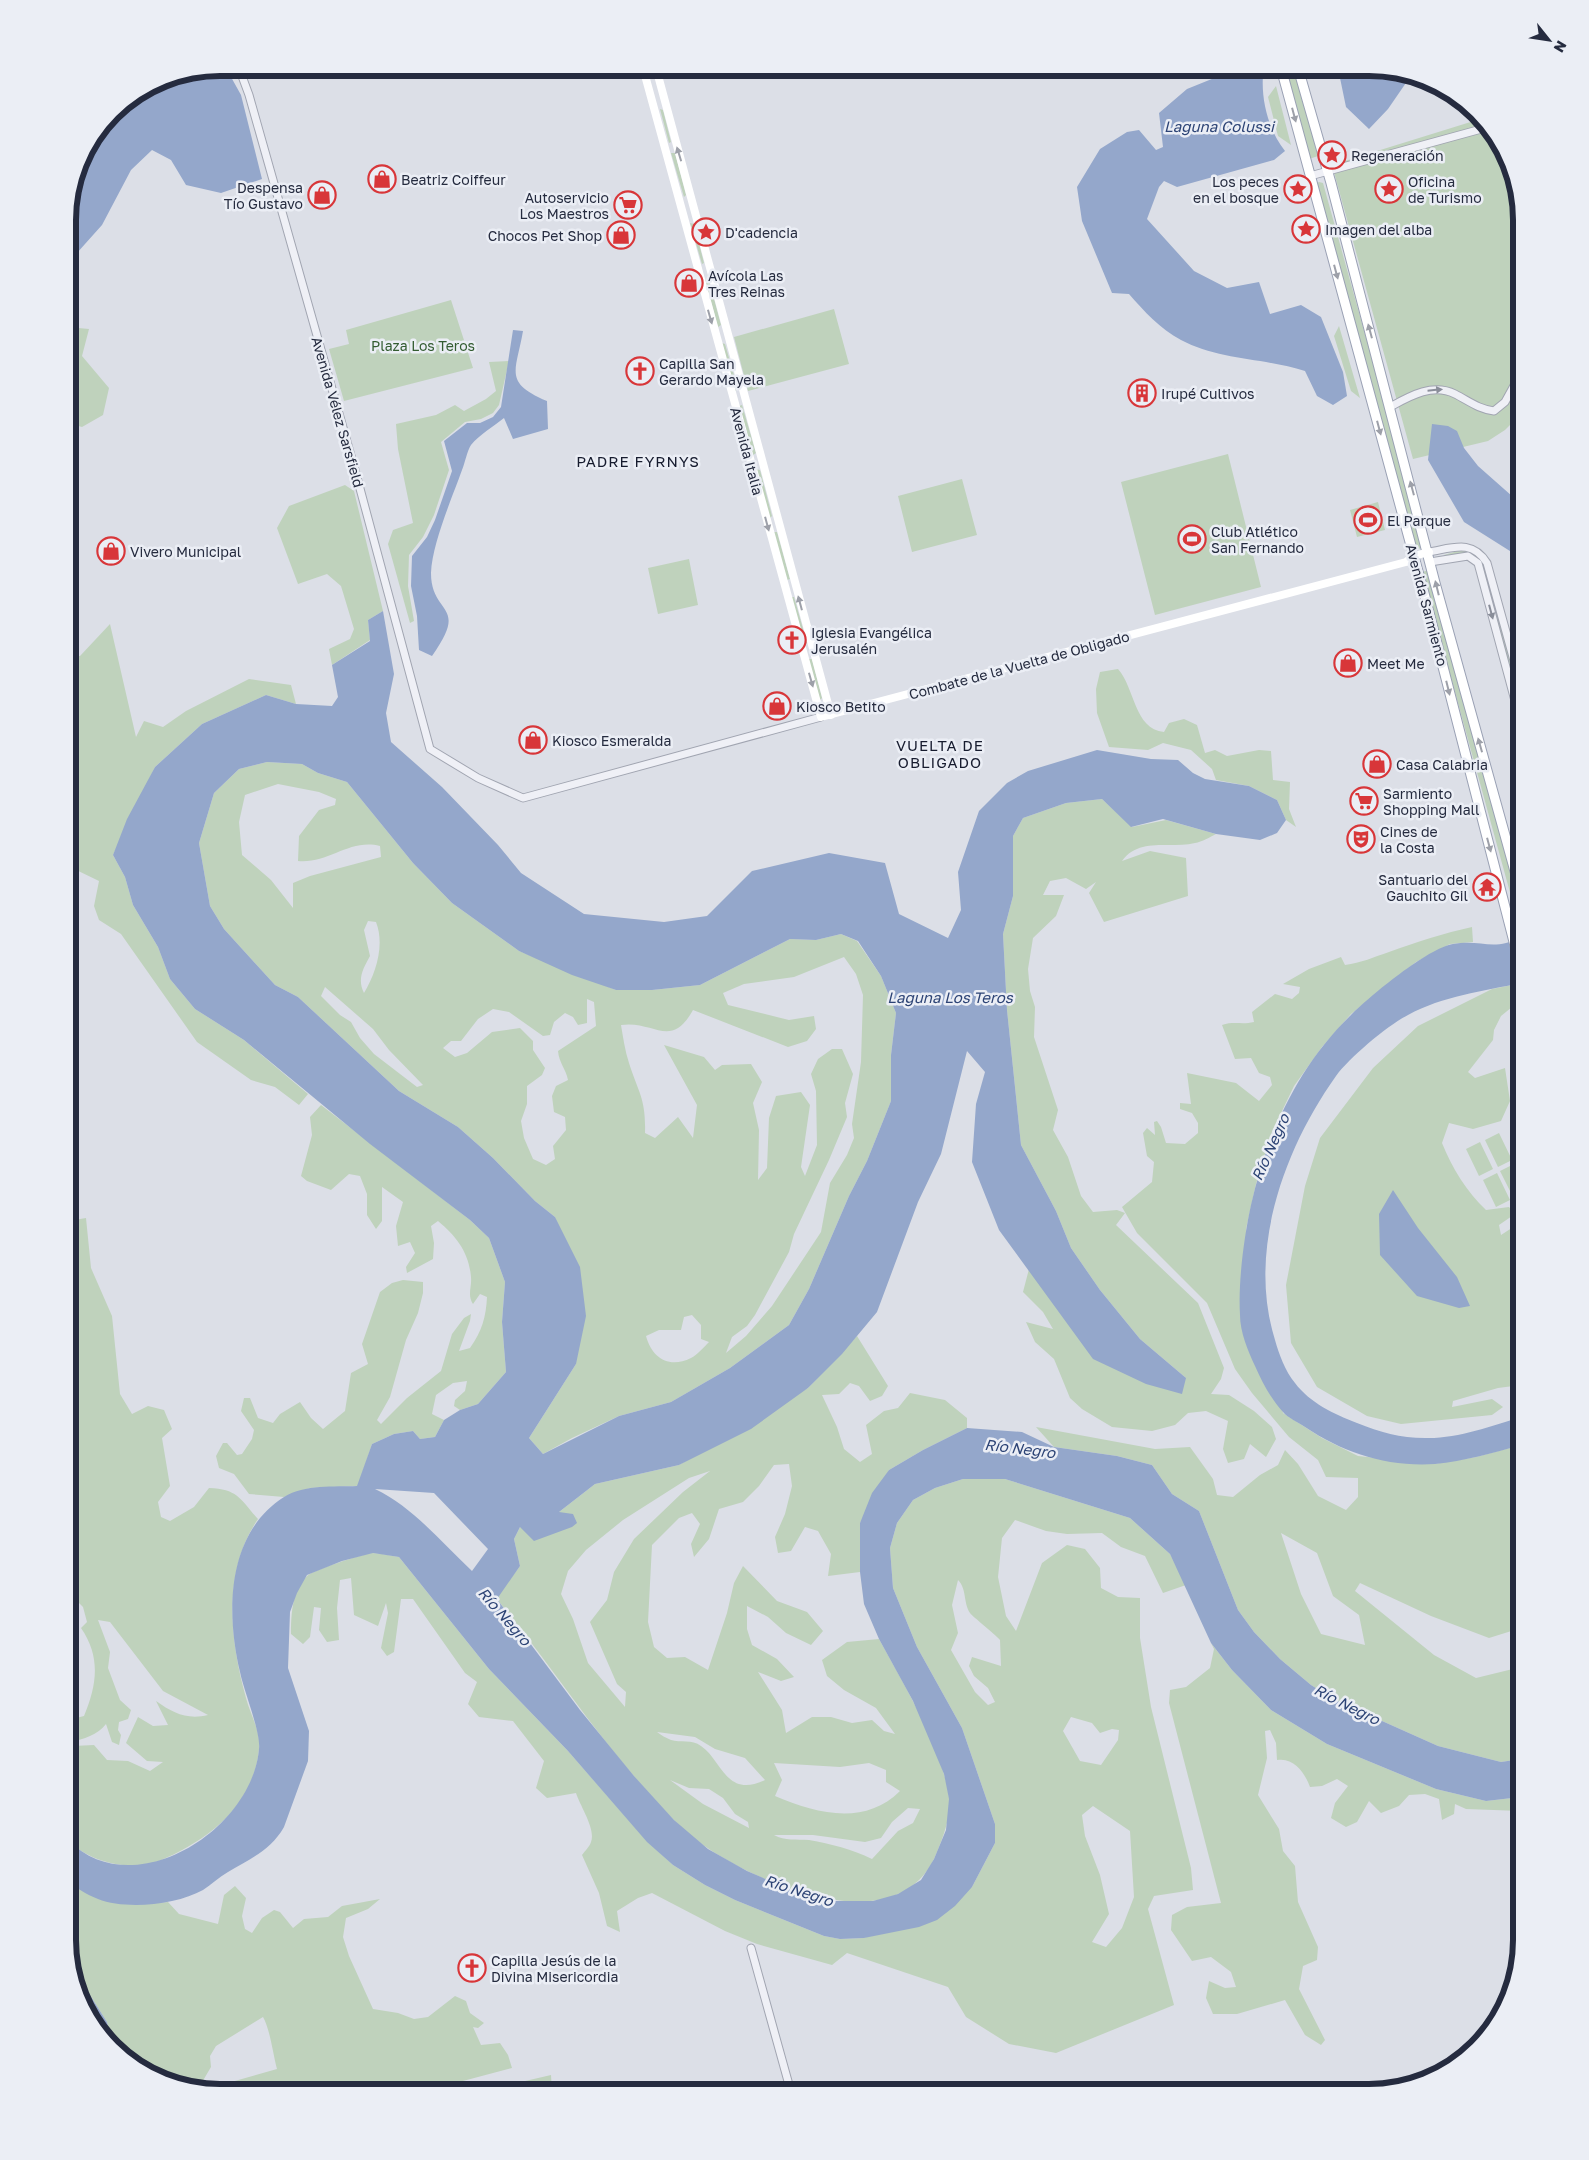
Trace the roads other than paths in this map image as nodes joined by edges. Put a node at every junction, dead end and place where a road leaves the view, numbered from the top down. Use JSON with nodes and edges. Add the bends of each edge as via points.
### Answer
{"nodes":[{"id":1,"x":242,"y":76,"type":"edge"},
{"id":2,"x":645,"y":76,"type":"edge"},
{"id":3,"x":658,"y":76,"type":"edge"},
{"id":4,"x":1283,"y":77,"type":"edge"},
{"id":5,"x":1301,"y":77,"type":"edge"},
{"id":6,"x":1481,"y":129,"type":"edge"},
{"id":7,"x":1328,"y":171,"type":"junction"},
{"id":8,"x":1310,"y":176,"type":"junction"},
{"id":9,"x":1513,"y":388,"type":"edge"},
{"id":10,"x":1390,"y":407,"type":"junction"},
{"id":11,"x":1429,"y":552,"type":"junction"},
{"id":12,"x":1412,"y":561,"type":"junction"},
{"id":13,"x":1430,"y":562,"type":"junction"},
{"id":14,"x":1513,"y":658,"type":"edge"},
{"id":15,"x":1513,"y":670,"type":"edge"},
{"id":16,"x":1508,"y":673,"type":"junction"},
{"id":17,"x":1513,"y":691,"type":"edge"},
{"id":18,"x":831,"y":715,"type":"junction"},
{"id":19,"x":821,"y":718,"type":"junction"},
{"id":20,"x":437,"y":754,"type":"joint"},
{"id":21,"x":1513,"y":861,"type":"edge"},
{"id":22,"x":1513,"y":937,"type":"edge"},
{"id":23,"x":751,"y":1948,"type":"dead end"},
{"id":24,"x":789,"y":2083,"type":"edge"}],
"edges":[{"from":1,"to":20,"type":"street","name":"Avenida Vélez Sarsfield","via":[[355,470],[414,693],[430,748]]},
{"from":2,"to":19,"type":"main road","name":"Avenida Italia","one_way":true},
{"from":18,"to":3,"type":"main road","name":"Avenida Italia","one_way":true},
{"from":4,"to":8,"type":"main road","name":"Avenida Sarmiento","one_way":true},
{"from":5,"to":7,"type":"main road","name":"Avenida Sarmiento"},
{"from":6,"to":7,"type":"street"},
{"from":7,"to":8,"type":"street"},
{"from":10,"to":7,"type":"main road","name":"Avenida Sarmiento","one_way":true},
{"from":8,"to":12,"type":"main road","name":"Avenida Sarmiento","one_way":true},
{"from":10,"to":9,"type":"street","one_way":true,"via":[[1416,392],[1442,389],[1480,409],[1494,411],[1505,402]]},
{"from":11,"to":10,"type":"main road","name":"Avenida Sarmiento","one_way":true},
{"from":11,"to":12,"type":"main road","name":"Combate de la Vuelta de Obligado"},
{"from":11,"to":13,"type":"main road","name":"Avenida Sarmiento"},
{"from":11,"to":14,"type":"street","via":[[1463,546],[1481,553],[1487,562]]},
{"from":12,"to":13,"type":"main road","name":"Combate de la Vuelta de Obligado"},
{"from":12,"to":18,"type":"main road","name":"Combate de la Vuelta de Obligado"},
{"from":12,"to":22,"type":"main road","name":"Avenida Sarmiento","one_way":true},
{"from":13,"to":16,"type":"street","one_way":true,"via":[[1468,556],[1478,563]]},
{"from":21,"to":13,"type":"main road","name":"Avenida Sarmiento","one_way":true},
{"from":15,"to":16,"type":"street"},
{"from":16,"to":17,"type":"street"},
{"from":18,"to":19,"type":"main road","name":"Combate de la Vuelta de Obligado"},
{"from":19,"to":20,"type":"street","name":"Combate de la Vuelta de Obligado","via":[[523,798],[478,778]]},
{"from":23,"to":24,"type":"street"}]}
